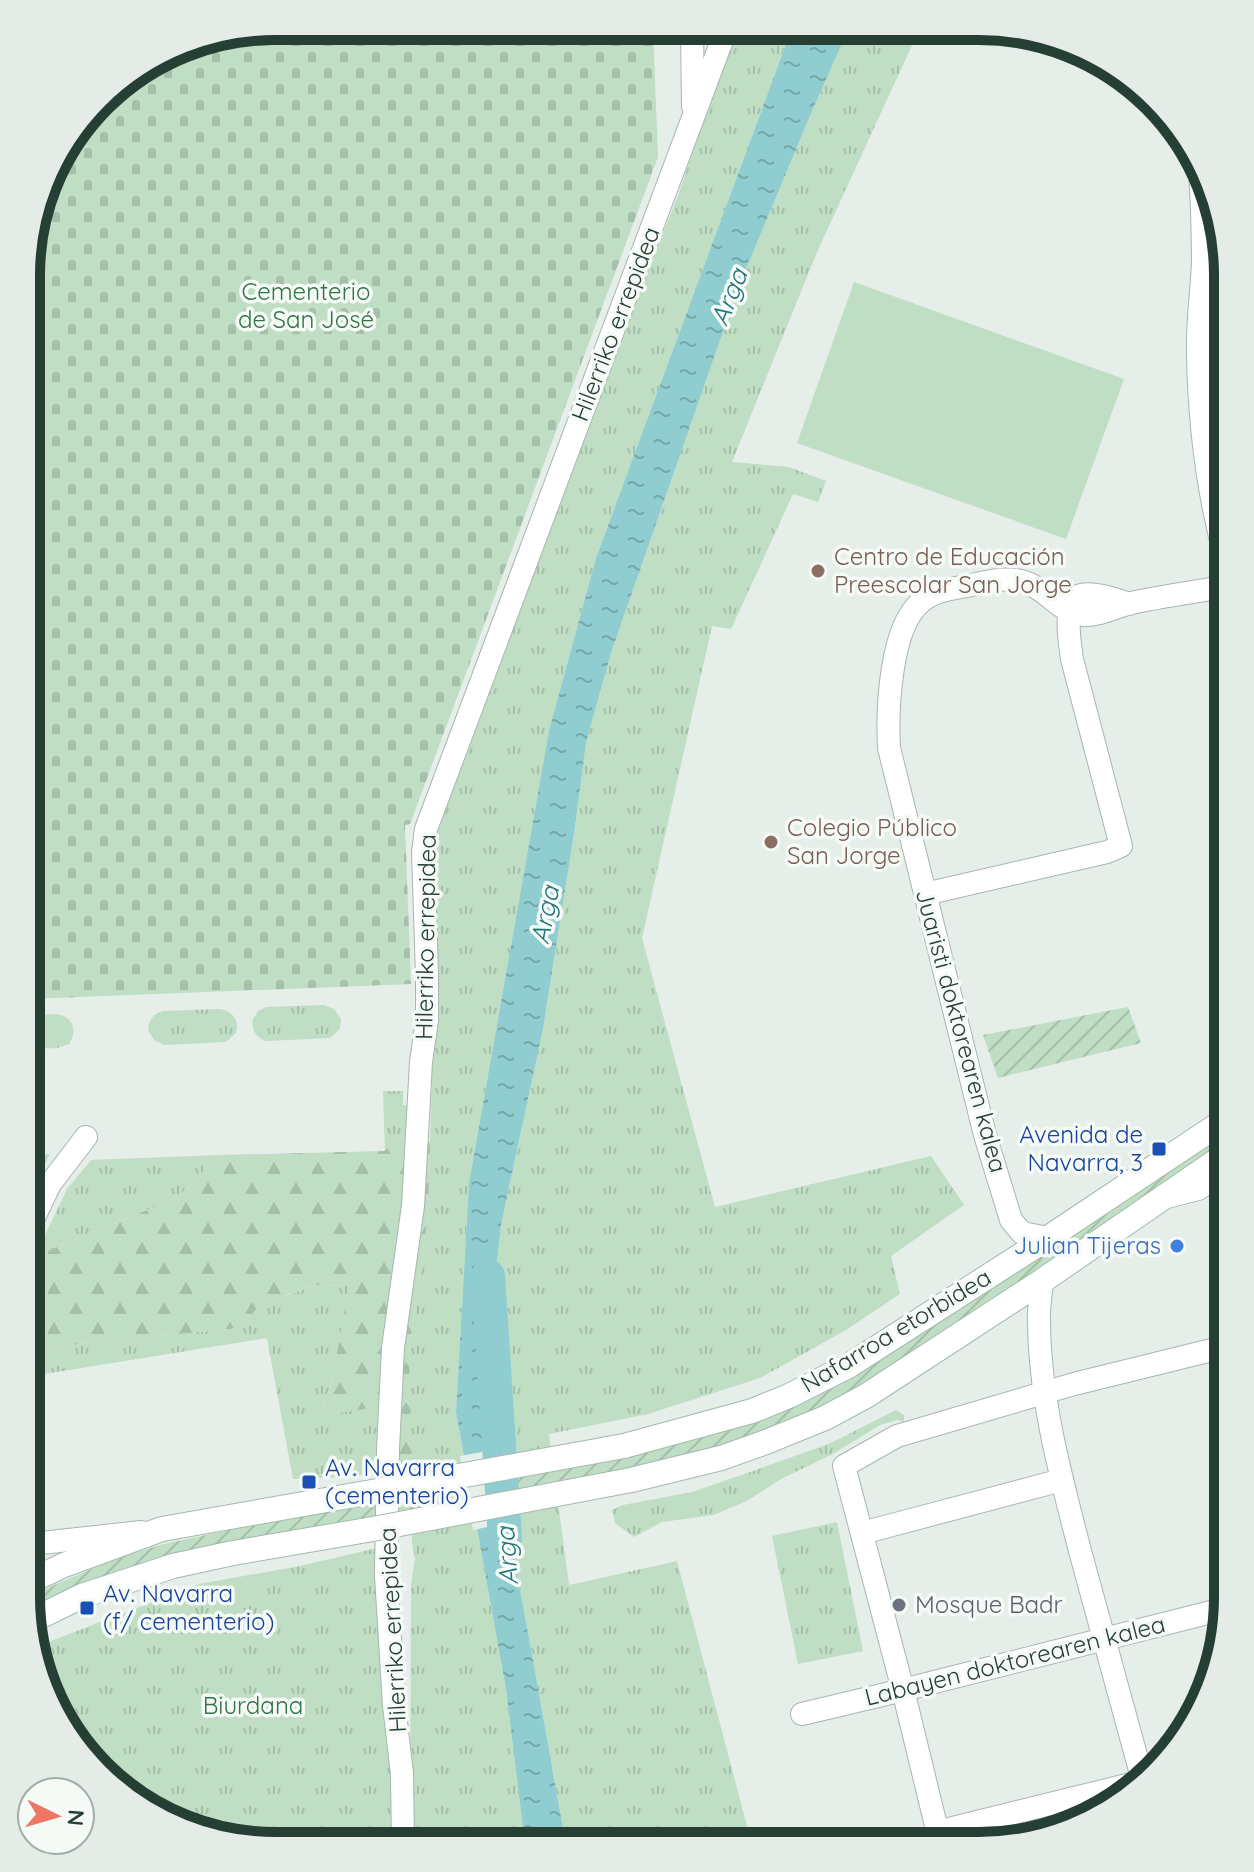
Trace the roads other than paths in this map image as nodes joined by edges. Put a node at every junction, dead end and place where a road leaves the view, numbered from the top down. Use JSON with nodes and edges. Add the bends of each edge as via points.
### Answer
{"nodes":[{"id":1,"x":692,"y":40,"type":"edge"},
{"id":2,"x":722,"y":40,"type":"edge"},
{"id":3,"x":693,"y":123,"type":"junction"},
{"id":4,"x":1202,"y":203,"type":"edge"},
{"id":5,"x":1214,"y":502,"type":"edge"},
{"id":6,"x":1214,"y":589,"type":"edge"},
{"id":7,"x":1069,"y":613,"type":"junction"},
{"id":8,"x":925,"y":894,"type":"junction"},
{"id":9,"x":1213,"y":1128,"type":"edge"},
{"id":10,"x":86,"y":1137,"type":"dead end"},
{"id":11,"x":1213,"y":1163,"type":"edge"},
{"id":12,"x":1213,"y":1179,"type":"edge"},
{"id":13,"x":1162,"y":1199,"type":"junction"},
{"id":14,"x":40,"y":1205,"type":"edge"},
{"id":15,"x":1048,"y":1238,"type":"junction"},
{"id":16,"x":1042,"y":1281,"type":"junction"},
{"id":17,"x":1213,"y":1350,"type":"edge"},
{"id":18,"x":1044,"y":1394,"type":"junction"},
{"id":19,"x":1062,"y":1480,"type":"junction"},
{"id":20,"x":162,"y":1529,"type":"junction"},
{"id":21,"x":862,"y":1533,"type":"junction"},
{"id":22,"x":40,"y":1543,"type":"edge"},
{"id":23,"x":40,"y":1576,"type":"edge"},
{"id":24,"x":1213,"y":1612,"type":"edge"},
{"id":25,"x":41,"y":1616,"type":"edge"},
{"id":26,"x":1104,"y":1640,"type":"junction"},
{"id":27,"x":903,"y":1690,"type":"junction"},
{"id":28,"x":802,"y":1714,"type":"dead end"},
{"id":29,"x":1140,"y":1768,"type":"edge"},
{"id":30,"x":1113,"y":1790,"type":"edge"},
{"id":31,"x":403,"y":1832,"type":"edge"},
{"id":32,"x":937,"y":1832,"type":"edge"},
{"id":33,"x":964,"y":1832,"type":"edge"}],
"edges":[{"from":1,"to":3,"type":"street","name":"Hilerriko errepidea"},
{"from":2,"to":3,"type":"street","name":"Hilerriko errepidea"},
{"from":3,"to":31,"type":"street","name":"Hilerriko errepidea","via":[[426,829],[427,1020],[413,1206],[393,1348],[388,1449],[386,1576]]},
{"from":4,"to":5,"type":"main road","via":[[1200,380]]},
{"from":6,"to":7,"type":"street","via":[[1129,604],[1078,596]]},
{"from":7,"to":8,"type":"street","via":[[1072,659],[1121,846]]},
{"from":7,"to":8,"type":"street","name":"Juaristi doktorearen kalea","via":[[1030,583],[1006,579],[931,595],[911,613],[894,663],[888,737]]},
{"from":8,"to":15,"type":"street","name":"Juaristi doktorearen kalea","via":[[1011,1220],[1022,1233]]},
{"from":9,"to":15,"type":"main road","name":"Nafarroa etorbidea"},
{"from":10,"to":14,"type":"street"},
{"from":11,"to":13,"type":"main road","name":"Nafarroa etorbidea"},
{"from":12,"to":13,"type":"street","name":"Nafarroa etorbidea"},
{"from":13,"to":16,"type":"main road","name":"Nafarroa etorbidea"},
{"from":15,"to":20,"type":"main road","name":"Nafarroa etorbidea","bridge":true,"via":[[850,1365],[741,1414],[624,1446]]},
{"from":16,"to":18,"type":"street","via":[[1038,1322]]},
{"from":16,"to":25,"type":"main road","name":"Nafarroa etorbidea","bridge":true,"via":[[866,1396],[825,1418],[721,1458],[631,1480],[173,1566],[82,1596]]},
{"from":17,"to":18,"type":"street"},
{"from":18,"to":19,"type":"street"},
{"from":18,"to":21,"type":"street","via":[[897,1436],[844,1466]]},
{"from":19,"to":21,"type":"street"},
{"from":19,"to":26,"type":"street"},
{"from":20,"to":22,"type":"street"},
{"from":20,"to":23,"type":"main road"},
{"from":21,"to":27,"type":"street"},
{"from":24,"to":26,"type":"street","name":"Labayen doktorearen kalea"},
{"from":26,"to":27,"type":"street","name":"Labayen doktorearen kalea"},
{"from":26,"to":29,"type":"street"},
{"from":27,"to":28,"type":"street","name":"Labayen doktorearen kalea"},
{"from":27,"to":32,"type":"street"},
{"from":30,"to":33,"type":"street"}]}
